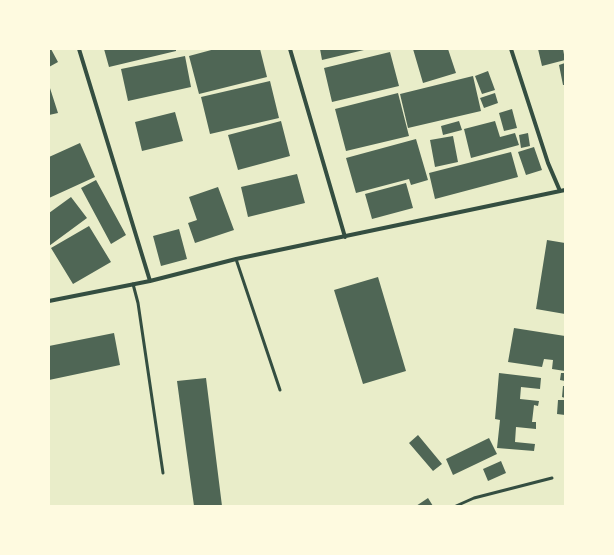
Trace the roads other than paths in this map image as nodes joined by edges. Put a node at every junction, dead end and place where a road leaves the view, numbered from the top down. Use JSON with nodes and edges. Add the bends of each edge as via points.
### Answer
{"nodes":[{"id":1,"x":78,"y":49,"type":"edge"},
{"id":2,"x":290,"y":49,"type":"edge"},
{"id":3,"x":511,"y":49,"type":"edge"},
{"id":4,"x":560,"y":190,"type":"junction"},
{"id":5,"x":565,"y":190,"type":"edge"},
{"id":6,"x":345,"y":237,"type":"junction"},
{"id":7,"x":236,"y":259,"type":"junction"},
{"id":8,"x":150,"y":281,"type":"junction"},
{"id":9,"x":133,"y":284,"type":"junction"},
{"id":10,"x":49,"y":302,"type":"edge"},
{"id":11,"x":280,"y":390,"type":"dead end"},
{"id":12,"x":163,"y":473,"type":"dead end"},
{"id":13,"x":552,"y":478,"type":"dead end"},
{"id":14,"x":456,"y":506,"type":"edge"}],
"edges":[{"from":1,"to":8,"type":"street"},
{"from":2,"to":6,"type":"street"},
{"from":3,"to":4,"type":"street","via":[[548,163]]},
{"from":4,"to":5,"type":"street"},
{"from":4,"to":6,"type":"street"},
{"from":6,"to":7,"type":"street"},
{"from":7,"to":8,"type":"street"},
{"from":7,"to":11,"type":"lane"},
{"from":8,"to":9,"type":"street"},
{"from":9,"to":10,"type":"street"},
{"from":9,"to":12,"type":"lane"},
{"from":13,"to":14,"type":"lane","via":[[474,498]]}]}
